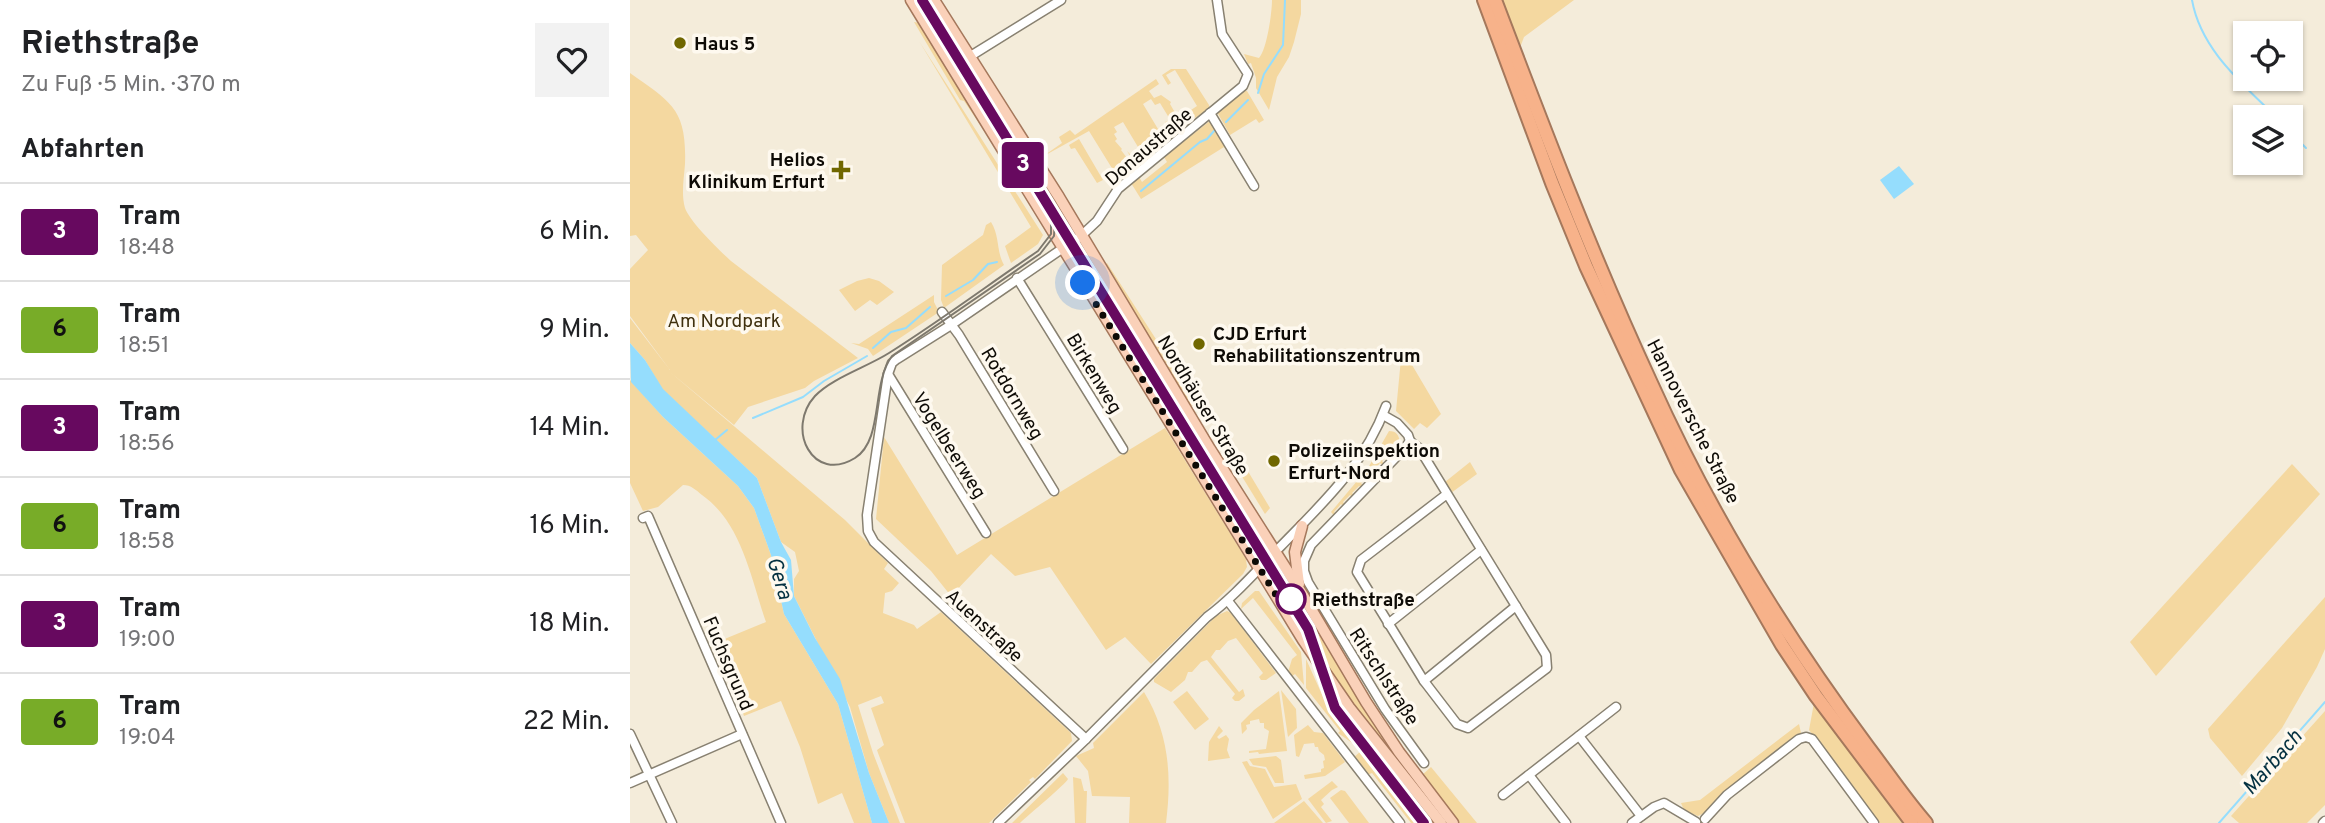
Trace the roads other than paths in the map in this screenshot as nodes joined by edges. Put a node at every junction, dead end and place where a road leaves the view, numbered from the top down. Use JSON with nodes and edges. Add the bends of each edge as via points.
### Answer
{"nodes":[{"id":1,"x":911,"y":0,"type":"edge"},
{"id":2,"x":934,"y":0,"type":"edge"},
{"id":3,"x":1061,"y":0,"type":"edge"},
{"id":4,"x":1217,"y":0,"type":"edge"},
{"id":5,"x":1484,"y":0,"type":"edge"},
{"id":6,"x":1495,"y":0,"type":"edge"},
{"id":7,"x":969,"y":57,"type":"junction"},
{"id":8,"x":1210,"y":113,"type":"junction"},
{"id":9,"x":1254,"y":186,"type":"dead end"},
{"id":10,"x":1082,"y":235,"type":"junction"},
{"id":11,"x":1062,"y":248,"type":"junction"},
{"id":12,"x":1017,"y":278,"type":"junction"},
{"id":13,"x":942,"y":312,"type":"dead end"},
{"id":14,"x":951,"y":325,"type":"junction"},
{"id":15,"x":888,"y":374,"type":"junction"},
{"id":16,"x":1410,"y":441,"type":"junction"},
{"id":17,"x":1123,"y":449,"type":"dead end"},
{"id":18,"x":1054,"y":491,"type":"dead end"},
{"id":19,"x":1447,"y":494,"type":"junction"},
{"id":20,"x":645,"y":517,"type":"dead end"},
{"id":21,"x":1302,"y":526,"type":"junction"},
{"id":22,"x":985,"y":533,"type":"dead end"},
{"id":23,"x":1481,"y":550,"type":"junction"},
{"id":24,"x":1275,"y":552,"type":"junction"},
{"id":25,"x":1259,"y":569,"type":"junction"},
{"id":26,"x":1304,"y":597,"type":"junction"},
{"id":27,"x":1228,"y":601,"type":"junction"},
{"id":28,"x":1516,"y":606,"type":"junction"},
{"id":29,"x":1388,"y":624,"type":"junction"},
{"id":30,"x":1424,"y":681,"type":"junction"},
{"id":31,"x":1616,"y":707,"type":"dead end"},
{"id":32,"x":630,"y":734,"type":"edge"},
{"id":33,"x":742,"y":734,"type":"junction"},
{"id":34,"x":1579,"y":736,"type":"junction"},
{"id":35,"x":1086,"y":739,"type":"junction"},
{"id":36,"x":1424,"y":764,"type":"dead end"},
{"id":37,"x":651,"y":774,"type":"junction"},
{"id":38,"x":1528,"y":775,"type":"junction"},
{"id":39,"x":630,"y":783,"type":"edge"},
{"id":40,"x":1503,"y":795,"type":"dead end"},
{"id":41,"x":1640,"y":816,"type":"junction"},
{"id":42,"x":1709,"y":821,"type":"edge"},
{"id":43,"x":672,"y":823,"type":"edge"},
{"id":44,"x":781,"y":823,"type":"edge"},
{"id":45,"x":998,"y":823,"type":"edge"},
{"id":46,"x":1400,"y":823,"type":"edge"},
{"id":47,"x":1441,"y":823,"type":"edge"},
{"id":48,"x":1452,"y":823,"type":"edge"},
{"id":49,"x":1566,"y":823,"type":"edge"},
{"id":50,"x":1632,"y":823,"type":"edge"},
{"id":51,"x":1696,"y":823,"type":"edge"},
{"id":52,"x":1874,"y":823,"type":"edge"},
{"id":53,"x":1912,"y":823,"type":"edge"},
{"id":54,"x":1926,"y":823,"type":"edge"}],
"edges":[{"from":1,"to":11,"type":"main road","name":"Nordhäuser Straße"},
{"from":2,"to":7,"type":"main road","name":"Nordhäuser Straße"},
{"from":3,"to":7,"type":"street"},
{"from":4,"to":8,"type":"street","name":"Donaustraße","via":[[1222,34],[1247,71],[1246,83]]},
{"from":5,"to":53,"type":"highway","name":"Hannoversche Straße","via":[[1586,266],[1681,470],[1782,645]]},
{"from":6,"to":54,"type":"highway","name":"Hannoversche Straße","via":[[1559,171],[1651,384],[1698,479],[1822,683]]},
{"from":7,"to":10,"type":"main road","name":"Nordhäuser Straße"},
{"from":8,"to":9,"type":"street","name":"Donaustraße"},
{"from":8,"to":10,"type":"street","name":"Donaustraße","via":[[1114,192],[1097,221]]},
{"from":10,"to":11,"type":"street","name":"Donaustraße"},
{"from":10,"to":24,"type":"main road","name":"Nordhäuser Straße"},
{"from":11,"to":12,"type":"street","name":"Donaustraße"},
{"from":11,"to":25,"type":"main road","name":"Nordhäuser Straße"},
{"from":12,"to":14,"type":"street","name":"Donaustraße"},
{"from":12,"to":17,"type":"street","name":"Birkenweg"},
{"from":13,"to":14,"type":"street","name":"Rotdornweg"},
{"from":14,"to":15,"type":"street","name":"Donaustraße","via":[[897,359]]},
{"from":14,"to":18,"type":"street","name":"Rotdornweg"},
{"from":15,"to":22,"type":"street","name":"Vogelbeerweg"},
{"from":15,"to":35,"type":"street","name":"Auenstraße","via":[[868,531],[874,542]]},
{"from":16,"to":19,"type":"street"},
{"from":16,"to":21,"type":"street","via":[[1385,410],[1355,466]]},
{"from":16,"to":36,"type":"street","name":"Ritschlstraße","via":[[1311,545],[1304,567],[1308,582],[1346,646]]},
{"from":19,"to":23,"type":"street"},
{"from":19,"to":29,"type":"street","via":[[1358,566],[1357,572]]},
{"from":20,"to":33,"type":"street","name":"Fuchsgrund"},
{"from":21,"to":24,"type":"street"},
{"from":21,"to":26,"type":"main road","via":[[1295,564]]},
{"from":23,"to":28,"type":"street"},
{"from":23,"to":29,"type":"street"},
{"from":24,"to":25,"type":"street"},
{"from":24,"to":26,"type":"main road","name":"Nordhäuser Straße"},
{"from":25,"to":27,"type":"street"},
{"from":25,"to":47,"type":"main road","name":"Nordhäuser Straße","via":[[1349,707]]},
{"from":26,"to":48,"type":"main road","name":"Nordhäuser Straße","via":[[1381,726]]},
{"from":27,"to":35,"type":"street"},
{"from":27,"to":46,"type":"street"},
{"from":28,"to":30,"type":"street"},
{"from":28,"to":30,"type":"street","via":[[1546,655],[1547,668],[1468,727],[1457,724]]},
{"from":29,"to":30,"type":"street"},
{"from":31,"to":34,"type":"street"},
{"from":32,"to":37,"type":"street"},
{"from":33,"to":37,"type":"street"},
{"from":33,"to":44,"type":"street","name":"Fuchsgrund"},
{"from":34,"to":38,"type":"street"},
{"from":34,"to":41,"type":"street"},
{"from":35,"to":45,"type":"street"},
{"from":37,"to":39,"type":"street"},
{"from":37,"to":43,"type":"street"},
{"from":38,"to":40,"type":"street"},
{"from":38,"to":49,"type":"street"},
{"from":41,"to":50,"type":"street"},
{"from":41,"to":51,"type":"street","via":[[1664,803]]},
{"from":42,"to":51,"type":"street"},
{"from":42,"to":52,"type":"street","via":[[1727,795],[1805,737],[1812,739]]}]}
